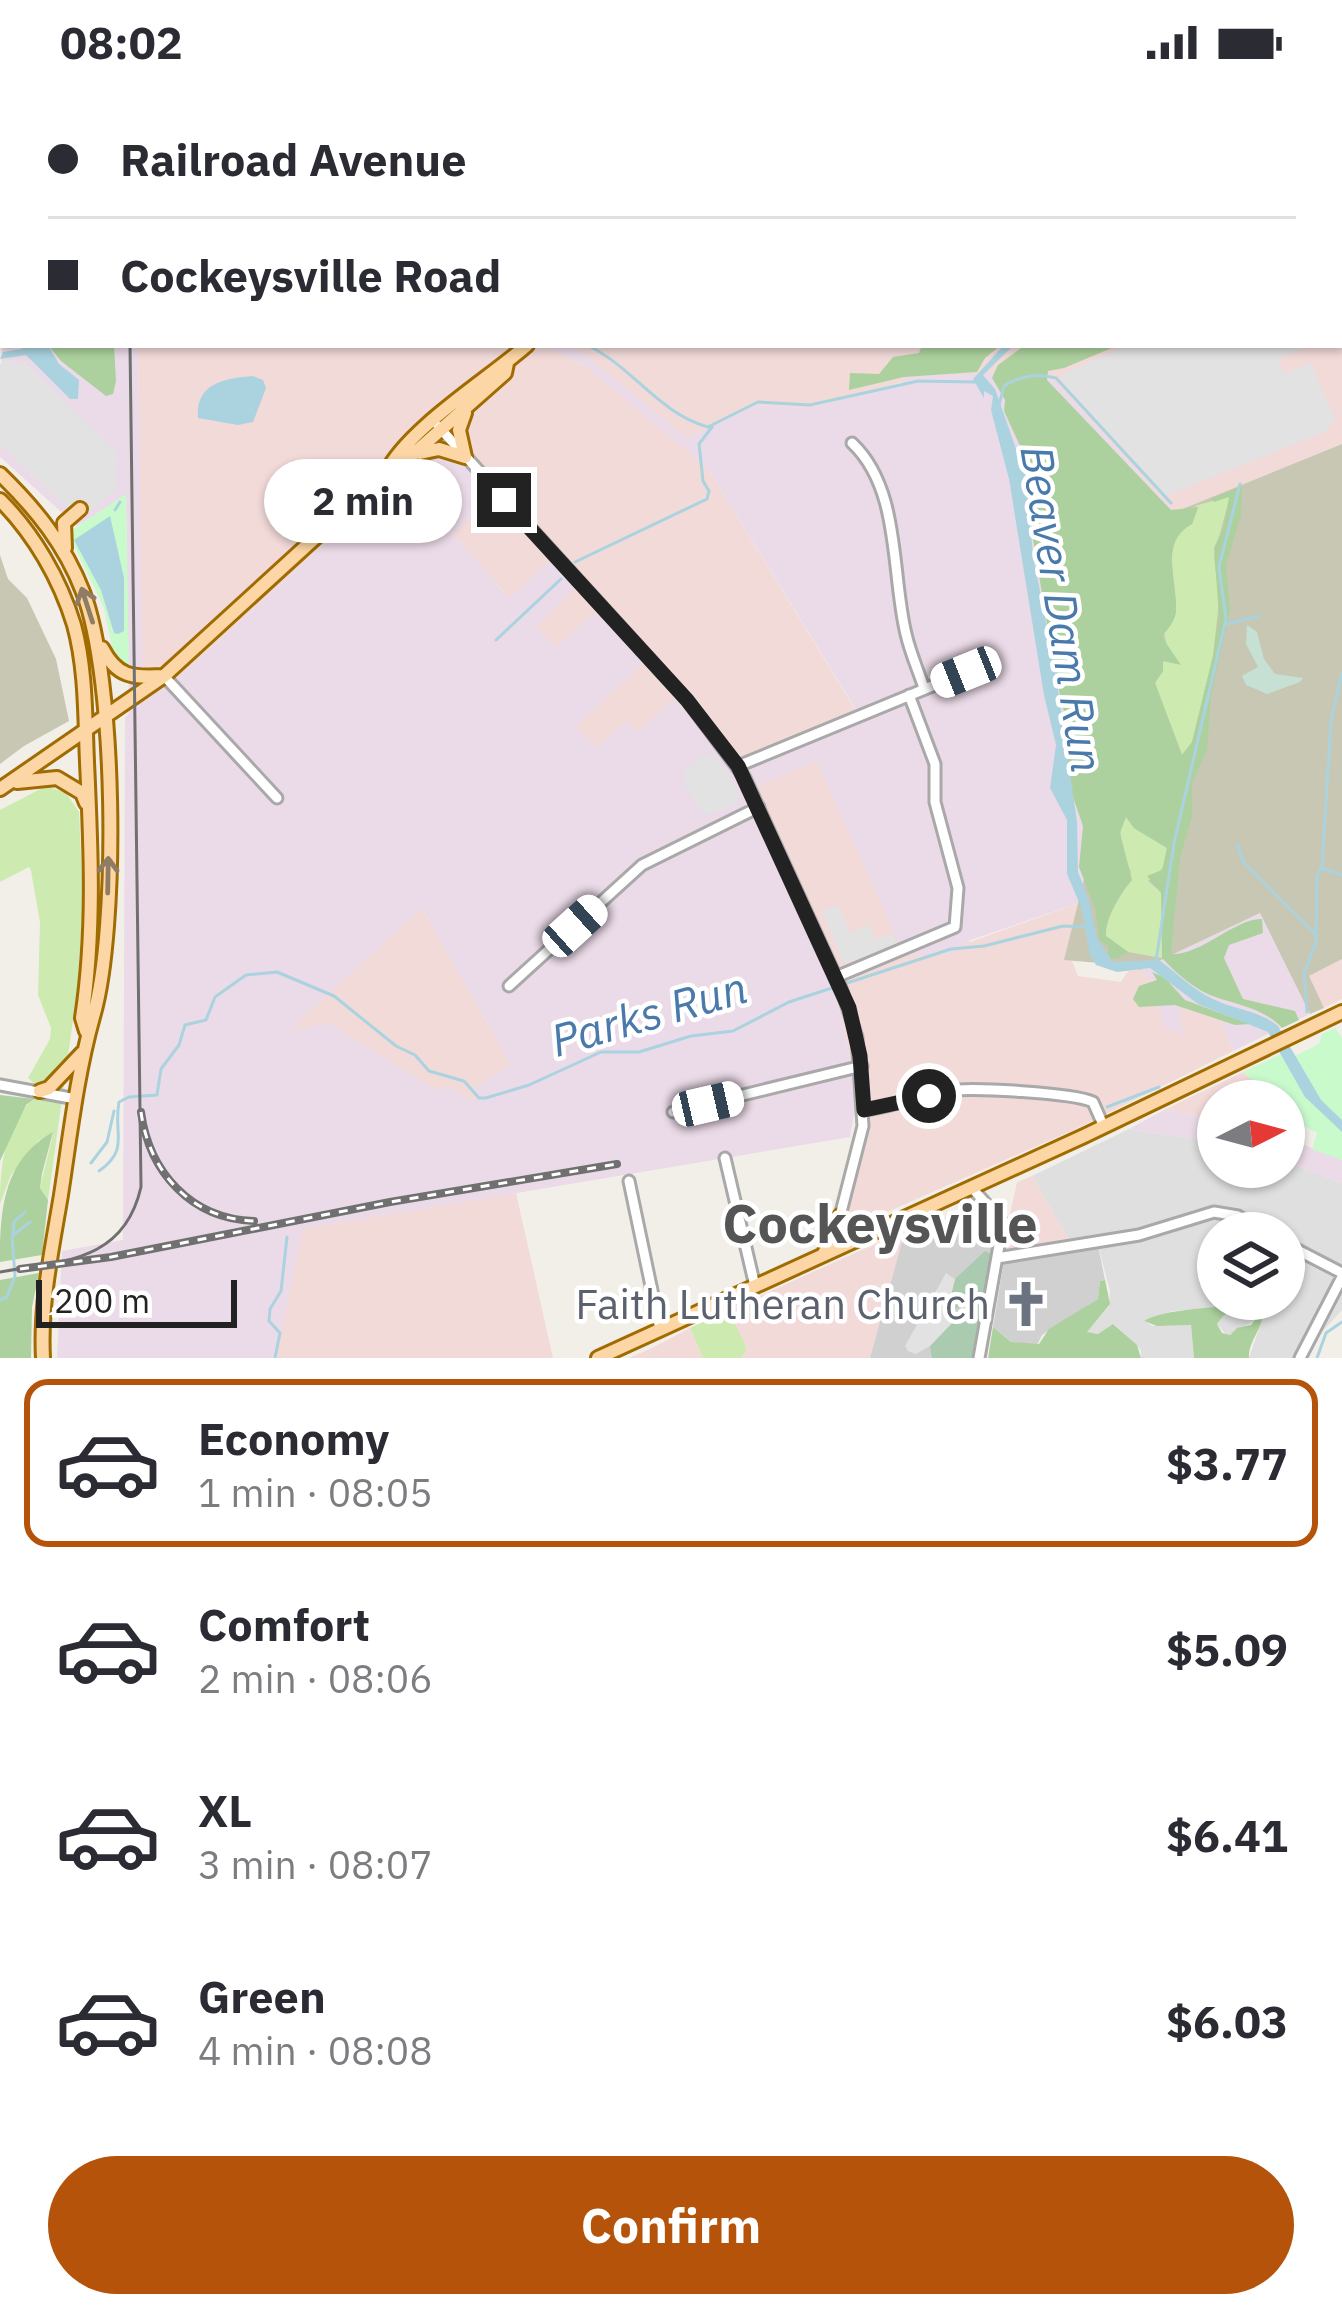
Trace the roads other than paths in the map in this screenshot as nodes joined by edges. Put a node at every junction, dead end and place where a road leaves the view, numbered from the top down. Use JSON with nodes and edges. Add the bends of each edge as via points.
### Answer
{"nodes":[{"id":1,"x":524,"y":348,"type":"edge"},
{"id":2,"x":507,"y":363,"type":"junction"},
{"id":3,"x":474,"y":402,"type":"junction"},
{"id":4,"x":438,"y":426,"type":"junction"},
{"id":5,"x":852,"y":443,"type":"dead end"},
{"id":6,"x":465,"y":457,"type":"junction"},
{"id":7,"x":408,"y":458,"type":"junction"},
{"id":8,"x":0,"y":474,"type":"edge"},
{"id":9,"x":386,"y":474,"type":"junction"},
{"id":10,"x":0,"y":488,"type":"edge"},
{"id":11,"x":0,"y":500,"type":"edge"},
{"id":12,"x":80,"y":508,"type":"dead end"},
{"id":13,"x":40,"y":551,"type":"junction"},
{"id":14,"x":66,"y":555,"type":"junction"},
{"id":15,"x":97,"y":640,"type":"junction"},
{"id":16,"x":976,"y":668,"type":"dead end"},
{"id":17,"x":164,"y":676,"type":"junction"},
{"id":18,"x":924,"y":688,"type":"junction"},
{"id":19,"x":909,"y":695,"type":"junction"},
{"id":20,"x":104,"y":721,"type":"junction"},
{"id":21,"x":86,"y":733,"type":"junction"},
{"id":22,"x":738,"y":766,"type":"junction"},
{"id":23,"x":5,"y":786,"type":"edge"},
{"id":24,"x":277,"y":798,"type":"dead end"},
{"id":25,"x":759,"y":807,"type":"junction"},
{"id":26,"x":89,"y":812,"type":"junction"},
{"id":27,"x":838,"y":983,"type":"junction"},
{"id":28,"x":509,"y":986,"type":"dead end"},
{"id":29,"x":1342,"y":1012,"type":"edge"},
{"id":30,"x":86,"y":1031,"type":"junction"},
{"id":31,"x":83,"y":1052,"type":"junction"},
{"id":32,"x":862,"y":1066,"type":"junction"},
{"id":33,"x":0,"y":1085,"type":"edge"},
{"id":34,"x":40,"y":1091,"type":"junction"},
{"id":35,"x":76,"y":1099,"type":"junction"},
{"id":36,"x":864,"y":1110,"type":"junction"},
{"id":37,"x":673,"y":1112,"type":"dead end"},
{"id":38,"x":1104,"y":1127,"type":"junction"},
{"id":39,"x":725,"y":1158,"type":"dead end"},
{"id":40,"x":629,"y":1181,"type":"dead end"},
{"id":41,"x":972,"y":1187,"type":"junction"},
{"id":42,"x":840,"y":1216,"type":"junction"},
{"id":43,"x":1197,"y":1217,"type":"edge"},
{"id":44,"x":851,"y":1242,"type":"junction"},
{"id":45,"x":823,"y":1255,"type":"junction"},
{"id":46,"x":1305,"y":1255,"type":"edge"},
{"id":47,"x":997,"y":1258,"type":"junction"},
{"id":48,"x":1342,"y":1275,"type":"edge"},
{"id":49,"x":755,"y":1286,"type":"junction"},
{"id":50,"x":660,"y":1329,"type":"junction"},
{"id":51,"x":44,"y":1358,"type":"edge"},
{"id":52,"x":598,"y":1358,"type":"edge"},
{"id":53,"x":979,"y":1358,"type":"edge"},
{"id":54,"x":1300,"y":1358,"type":"edge"}],
"edges":[{"from":1,"to":2,"type":"main road"},
{"from":2,"to":3,"type":"main road"},
{"from":2,"to":4,"type":"main road"},
{"from":3,"to":4,"type":"main road"},
{"from":3,"to":6,"type":"main road","via":[[460,424]]},
{"from":4,"to":6,"type":"street"},
{"from":4,"to":7,"type":"main road"},
{"from":4,"to":9,"type":"main road"},
{"from":5,"to":18,"type":"street","via":[[885,502],[905,632]]},
{"from":6,"to":7,"type":"main road","via":[[435,448]]},
{"from":6,"to":22,"type":"street"},
{"from":7,"to":9,"type":"main road"},
{"from":8,"to":14,"type":"main road"},
{"from":9,"to":17,"type":"main road"},
{"from":10,"to":13,"type":"main road"},
{"from":11,"to":13,"type":"main road"},
{"from":12,"to":14,"type":"main road","via":[[64,523]]},
{"from":13,"to":21,"type":"main road","via":[[79,646]]},
{"from":15,"to":14,"type":"main road","one_way":true},
{"from":15,"to":17,"type":"main road","via":[[125,676]]},
{"from":15,"to":20,"type":"main road"},
{"from":16,"to":18,"type":"street"},
{"from":17,"to":20,"type":"main road"},
{"from":17,"to":24,"type":"street"},
{"from":18,"to":19,"type":"street"},
{"from":19,"to":22,"type":"street"},
{"from":19,"to":27,"type":"street","via":[[936,769],[935,802],[958,888],[955,927]]},
{"from":20,"to":21,"type":"main road"},
{"from":30,"to":20,"type":"main road","one_way":true,"via":[[108,892]]},
{"from":21,"to":23,"type":"main road"},
{"from":21,"to":26,"type":"main road"},
{"from":22,"to":25,"type":"street"},
{"from":23,"to":26,"type":"main road","via":[[65,780]]},
{"from":25,"to":27,"type":"street"},
{"from":25,"to":28,"type":"street","via":[[642,865]]},
{"from":26,"to":30,"type":"main road"},
{"from":27,"to":32,"type":"street"},
{"from":29,"to":38,"type":"main road"},
{"from":30,"to":31,"type":"main road"},
{"from":31,"to":34,"type":"main road"},
{"from":31,"to":35,"type":"main road"},
{"from":32,"to":36,"type":"street"},
{"from":32,"to":37,"type":"street"},
{"from":33,"to":34,"type":"street"},
{"from":34,"to":35,"type":"street"},
{"from":35,"to":51,"type":"main road","via":[[46,1287]]},
{"from":36,"to":38,"type":"street","via":[[952,1090],[1074,1096],[1093,1102]]},
{"from":36,"to":42,"type":"street"},
{"from":38,"to":41,"type":"main road"},
{"from":39,"to":49,"type":"street"},
{"from":40,"to":50,"type":"street"},
{"from":41,"to":44,"type":"main road"},
{"from":41,"to":47,"type":"street","via":[[1002,1218]]},
{"from":42,"to":44,"type":"street"},
{"from":42,"to":45,"type":"main road"},
{"from":43,"to":47,"type":"street"},
{"from":44,"to":45,"type":"main road"},
{"from":45,"to":49,"type":"main road"},
{"from":46,"to":48,"type":"street"},
{"from":47,"to":53,"type":"street"},
{"from":48,"to":54,"type":"street"},
{"from":49,"to":50,"type":"main road"},
{"from":50,"to":52,"type":"main road"}]}
